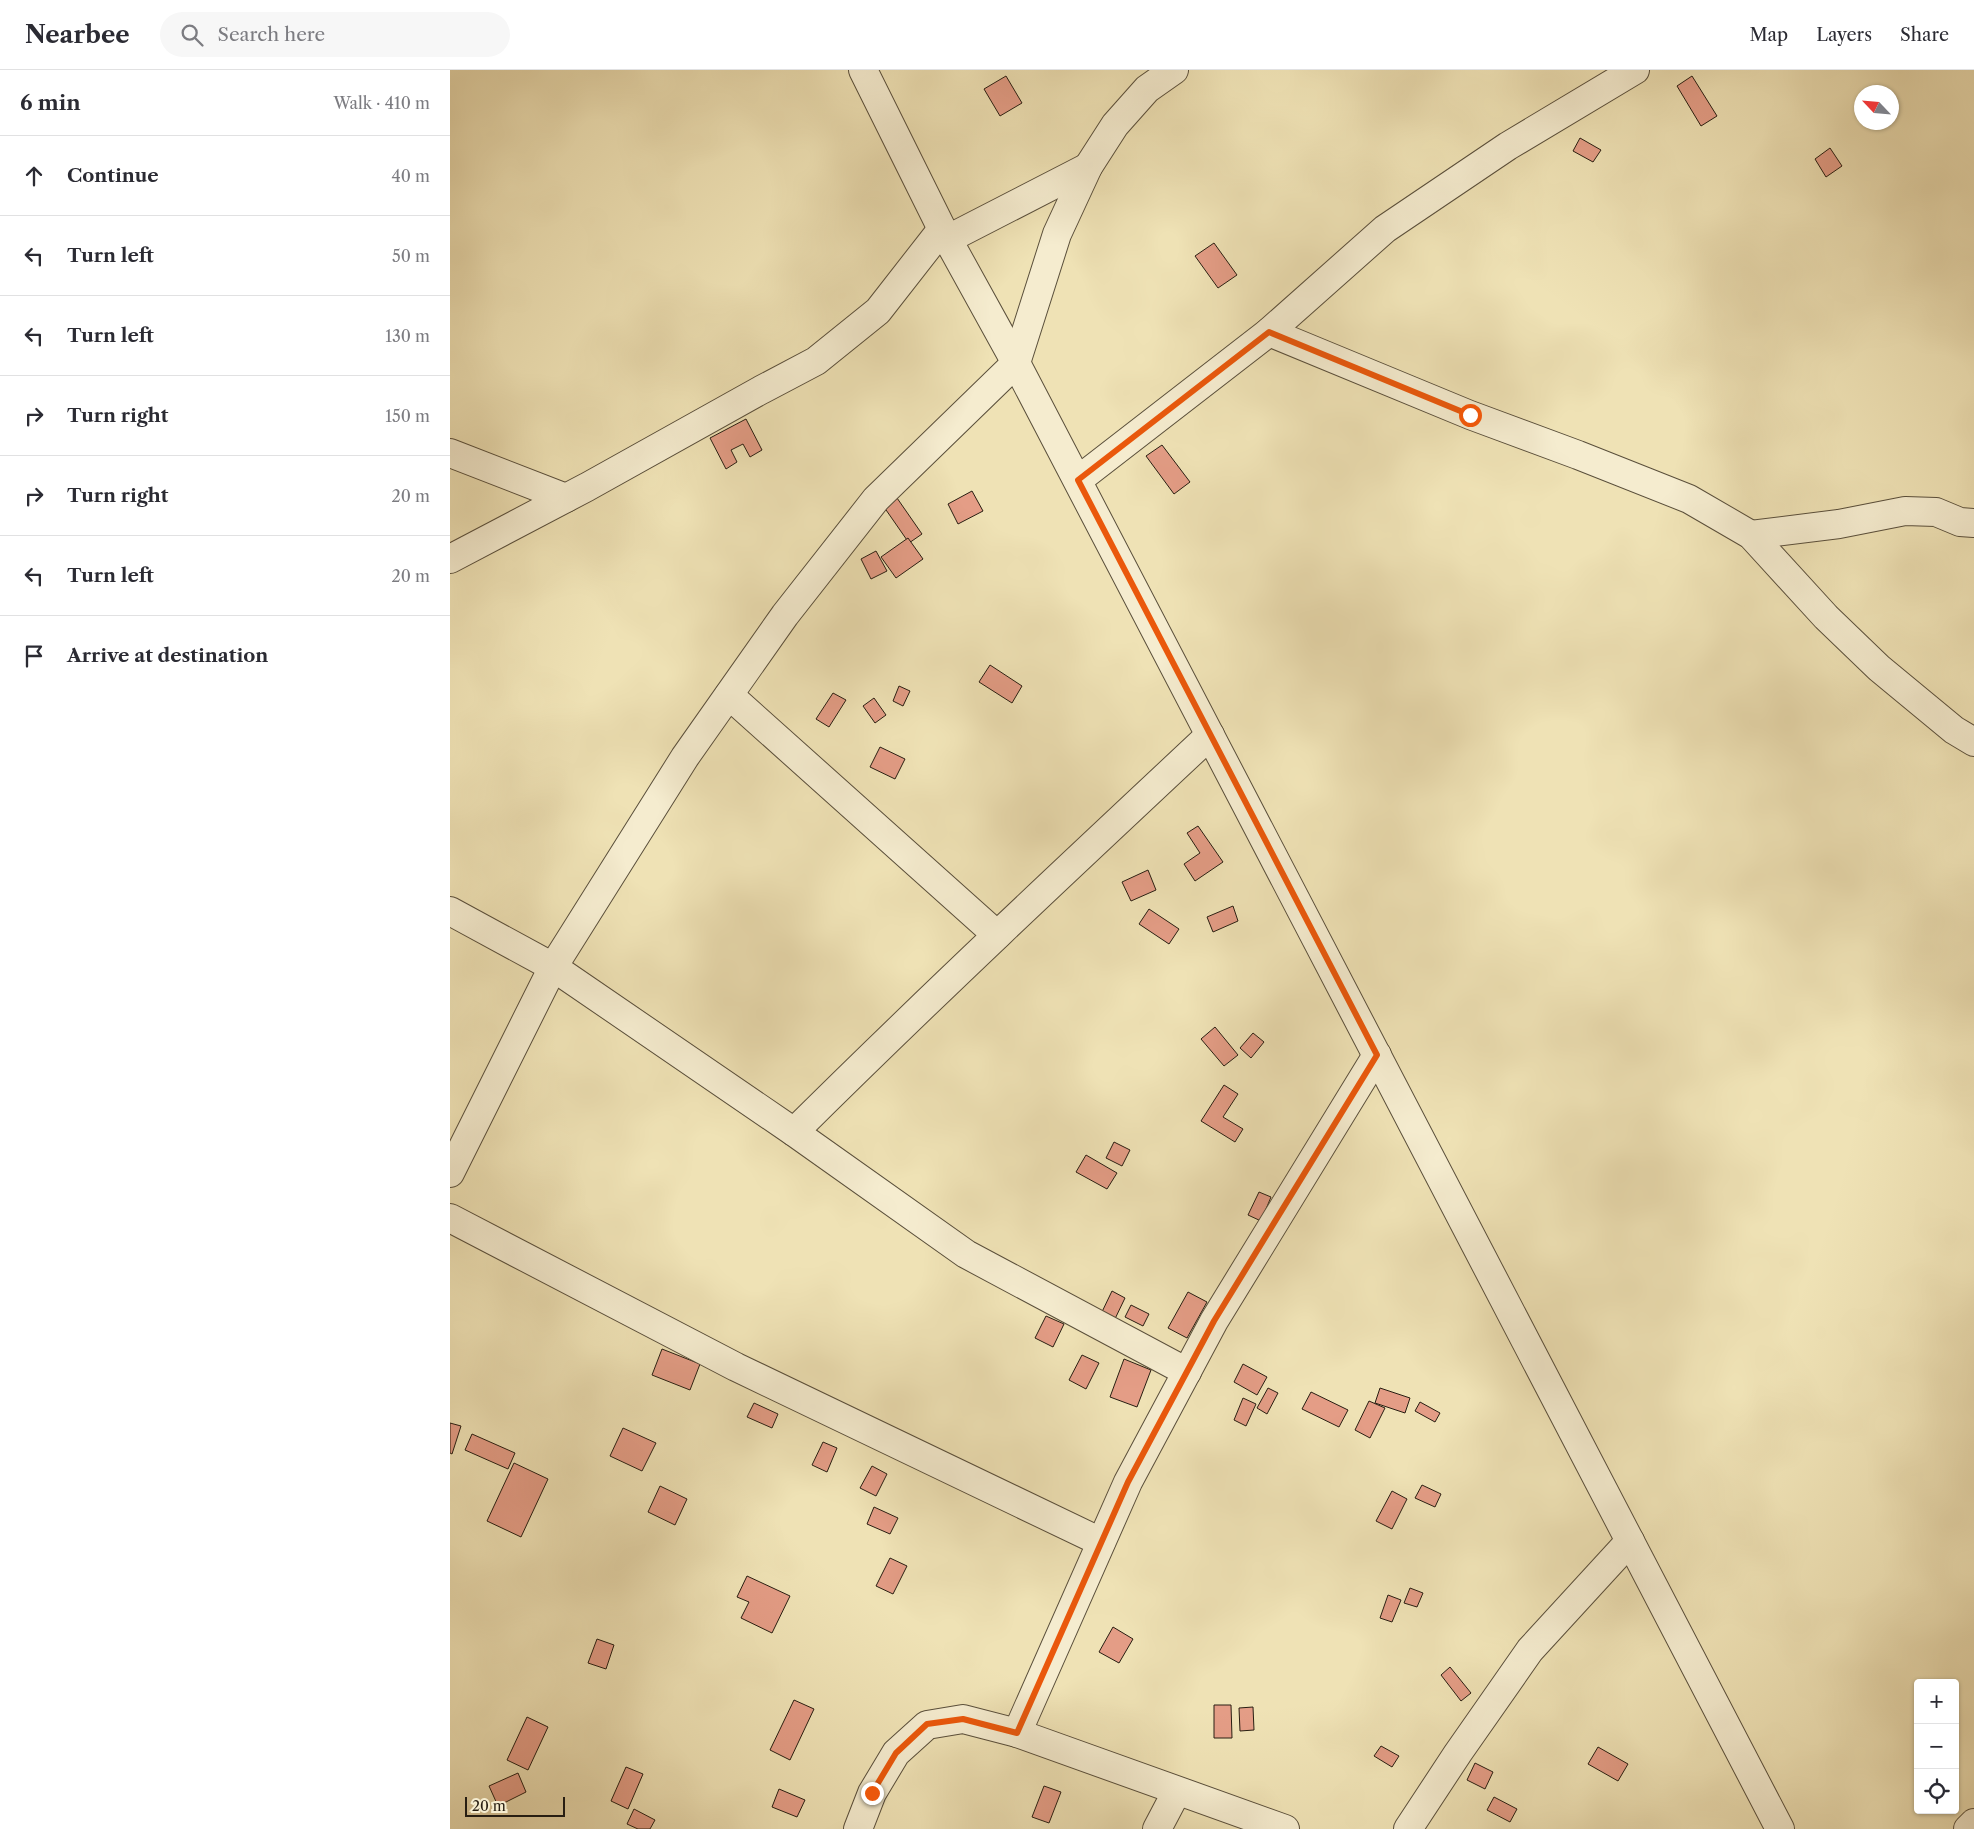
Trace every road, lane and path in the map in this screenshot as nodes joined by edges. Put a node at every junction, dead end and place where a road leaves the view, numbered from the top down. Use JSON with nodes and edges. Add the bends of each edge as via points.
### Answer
{"nodes":[{"id":1,"x":863,"y":70,"type":"edge"},
{"id":2,"x":1174,"y":70,"type":"edge"},
{"id":3,"x":1634,"y":70,"type":"edge"},
{"id":4,"x":1088,"y":167,"type":"junction"},
{"id":5,"x":945,"y":234,"type":"junction"},
{"id":6,"x":1269,"y":332,"type":"junction"},
{"id":7,"x":1016,"y":363,"type":"junction"},
{"id":8,"x":450,"y":453,"type":"edge"},
{"id":9,"x":1078,"y":480,"type":"junction"},
{"id":10,"x":566,"y":498,"type":"junction"},
{"id":11,"x":1974,"y":523,"type":"edge"},
{"id":12,"x":1751,"y":535,"type":"junction"},
{"id":13,"x":450,"y":559,"type":"edge"},
{"id":14,"x":729,"y":694,"type":"junction"},
{"id":15,"x":1210,"y":735,"type":"junction"},
{"id":16,"x":1974,"y":742,"type":"edge"},
{"id":17,"x":450,"y":911,"type":"edge"},
{"id":18,"x":997,"y":935,"type":"junction"},
{"id":19,"x":553,"y":967,"type":"junction"},
{"id":20,"x":1377,"y":1055,"type":"junction"},
{"id":21,"x":794,"y":1132,"type":"junction"},
{"id":22,"x":450,"y":1173,"type":"edge"},
{"id":23,"x":450,"y":1218,"type":"edge"},
{"id":24,"x":1188,"y":1372,"type":"junction"},
{"id":25,"x":1630,"y":1541,"type":"junction"},
{"id":26,"x":1101,"y":1542,"type":"junction"},
{"id":27,"x":1017,"y":1733,"type":"junction"},
{"id":28,"x":1177,"y":1791,"type":"junction"},
{"id":29,"x":1974,"y":1823,"type":"edge"},
{"id":30,"x":858,"y":1829,"type":"edge"},
{"id":31,"x":1156,"y":1829,"type":"edge"},
{"id":32,"x":1285,"y":1829,"type":"edge"},
{"id":33,"x":1408,"y":1829,"type":"edge"},
{"id":34,"x":1780,"y":1829,"type":"edge"},
{"id":35,"x":1968,"y":1829,"type":"edge"}],
"edges":[{"from":1,"to":5,"type":"street"},
{"from":2,"to":4,"type":"street","via":[[1147,89],[1115,125]]},
{"from":3,"to":6,"type":"street","via":[[1508,146],[1385,229]]},
{"from":4,"to":5,"type":"street"},
{"from":4,"to":7,"type":"street","via":[[1057,234]]},
{"from":5,"to":7,"type":"street"},
{"from":5,"to":10,"type":"street","via":[[878,311],[816,362]]},
{"from":6,"to":9,"type":"street"},
{"from":6,"to":12,"type":"street","via":[[1689,500]]},
{"from":7,"to":9,"type":"street"},
{"from":7,"to":14,"type":"street","via":[[876,499],[785,615]]},
{"from":8,"to":10,"type":"street"},
{"from":9,"to":15,"type":"street"},
{"from":10,"to":13,"type":"street"},
{"from":11,"to":12,"type":"street","via":[[1960,522],[1936,512],[1904,511],[1839,524]]},
{"from":12,"to":16,"type":"street","via":[[1826,617],[1879,668],[1954,730]]},
{"from":14,"to":18,"type":"street"},
{"from":14,"to":19,"type":"street","via":[[685,757]]},
{"from":15,"to":18,"type":"street"},
{"from":15,"to":20,"type":"street"},
{"from":17,"to":19,"type":"street"},
{"from":18,"to":21,"type":"street"},
{"from":19,"to":21,"type":"street"},
{"from":19,"to":22,"type":"street"},
{"from":20,"to":24,"type":"street","via":[[1214,1321]]},
{"from":20,"to":25,"type":"street"},
{"from":21,"to":24,"type":"street","via":[[966,1254]]},
{"from":23,"to":26,"type":"street","via":[[736,1367]]},
{"from":24,"to":26,"type":"street","via":[[1128,1482]]},
{"from":25,"to":33,"type":"street","via":[[1530,1650]]},
{"from":25,"to":34,"type":"street"},
{"from":26,"to":27,"type":"street"},
{"from":27,"to":28,"type":"street"},
{"from":27,"to":30,"type":"street","via":[[963,1719],[927,1724],[896,1753],[872,1793]]},
{"from":28,"to":31,"type":"street"},
{"from":28,"to":32,"type":"street"},
{"from":29,"to":35,"type":"street"}]}
